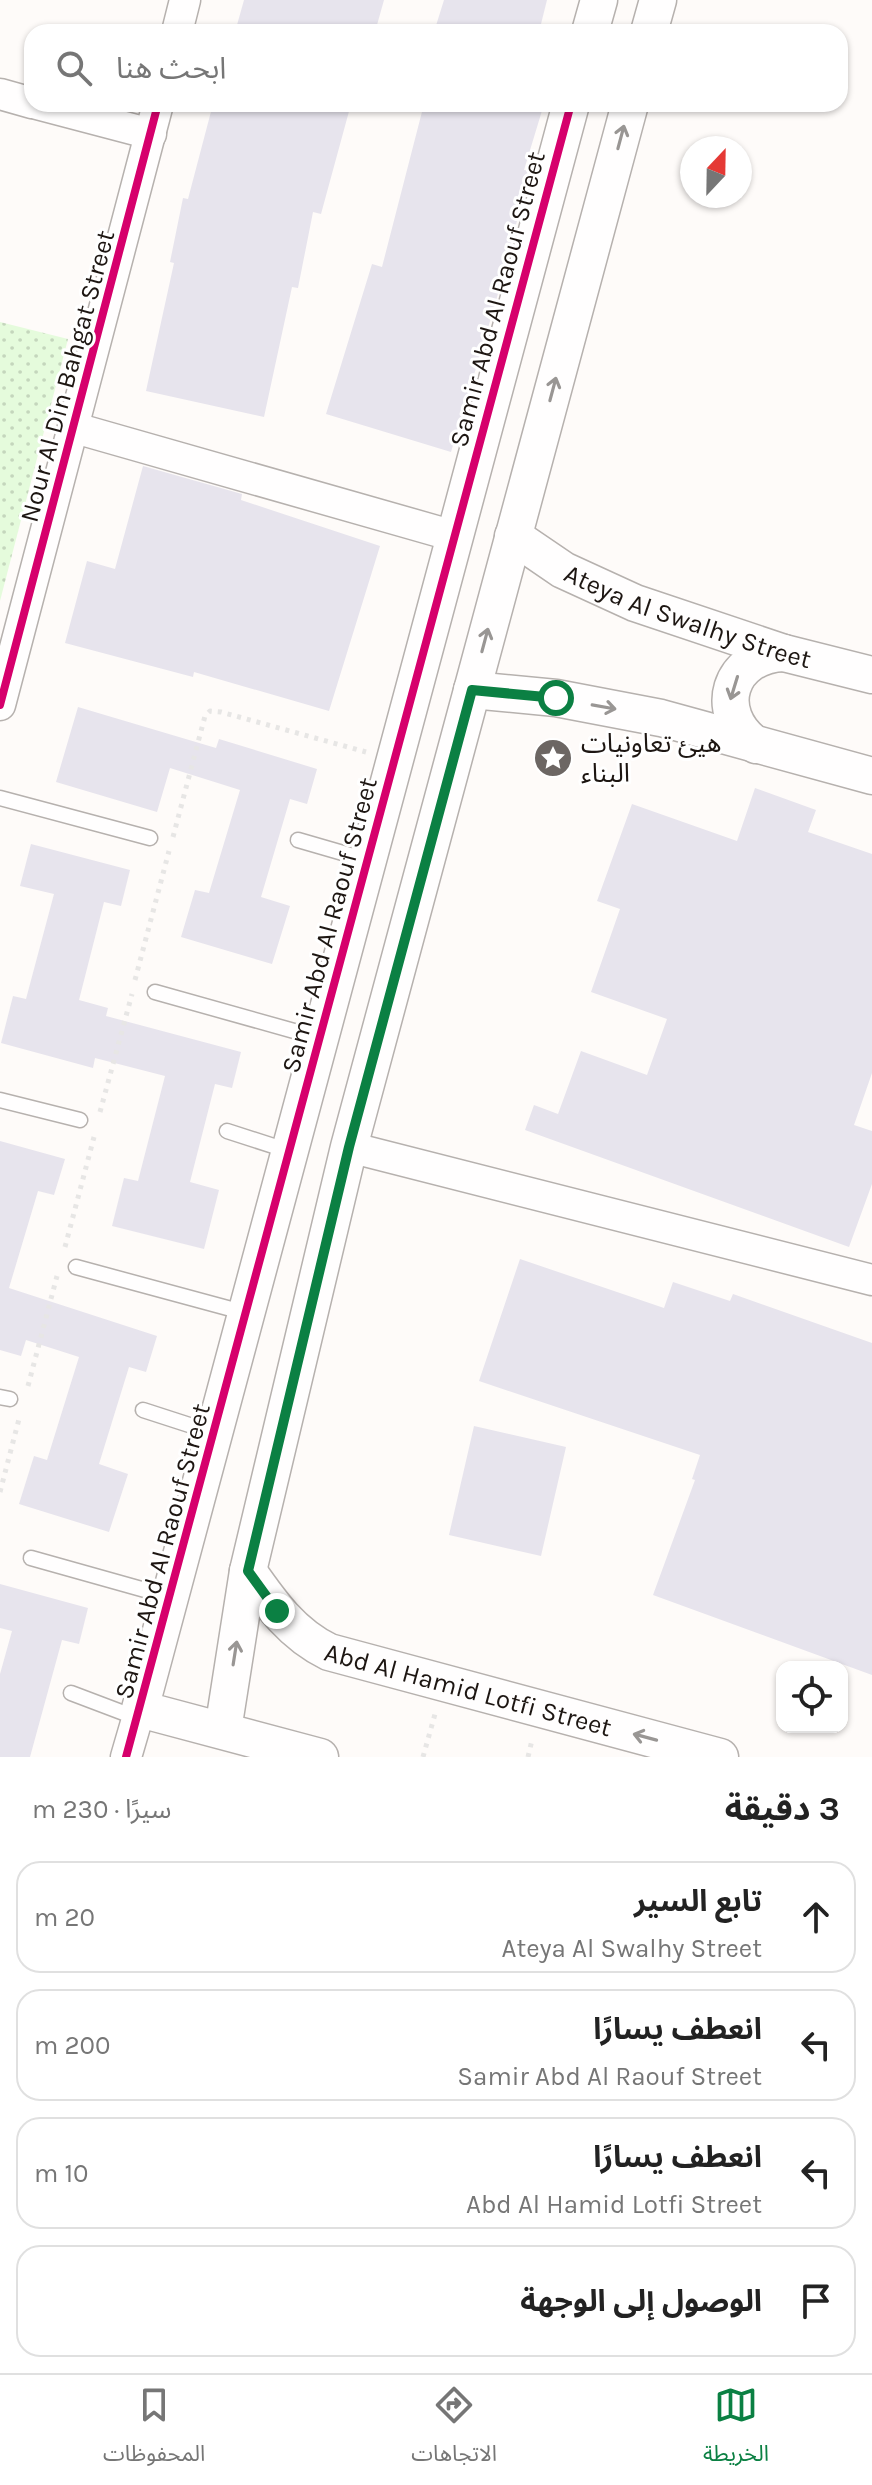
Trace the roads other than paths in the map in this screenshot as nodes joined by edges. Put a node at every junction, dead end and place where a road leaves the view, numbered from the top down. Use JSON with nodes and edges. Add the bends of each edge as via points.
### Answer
{"nodes":[{"id":1,"x":185,"y":0,"type":"edge"},
{"id":2,"x":599,"y":0,"type":"edge"},
{"id":3,"x":658,"y":0,"type":"edge"},
{"id":4,"x":179,"y":24,"type":"edge"},
{"id":5,"x":592,"y":24,"type":"edge"},
{"id":6,"x":651,"y":24,"type":"edge"},
{"id":7,"x":0,"y":94,"type":"edge"},
{"id":8,"x":24,"y":100,"type":"edge"},
{"id":9,"x":68,"y":112,"type":"edge"},
{"id":10,"x":156,"y":112,"type":"edge"},
{"id":11,"x":569,"y":112,"type":"edge"},
{"id":12,"x":628,"y":112,"type":"edge"},
{"id":13,"x":151,"y":134,"type":"junction"},
{"id":14,"x":75,"y":428,"type":"junction"},
{"id":15,"x":454,"y":536,"type":"junction"},
{"id":16,"x":513,"y":536,"type":"junction"},
{"id":17,"x":784,"y":653,"type":"junction"},
{"id":18,"x":872,"y":675,"type":"edge"},
{"id":19,"x":472,"y":690,"type":"junction"},
{"id":20,"x":0,"y":705,"type":"edge"},
{"id":21,"x":756,"y":745,"type":"junction"},
{"id":22,"x":872,"y":776,"type":"edge"},
{"id":23,"x":0,"y":798,"type":"edge"},
{"id":24,"x":150,"y":838,"type":"dead end"},
{"id":25,"x":298,"y":840,"type":"dead end"},
{"id":26,"x":367,"y":861,"type":"junction"},
{"id":27,"x":155,"y":992,"type":"dead end"},
{"id":28,"x":320,"y":1039,"type":"junction"},
{"id":29,"x":0,"y":1100,"type":"edge"},
{"id":30,"x":80,"y":1120,"type":"dead end"},
{"id":31,"x":227,"y":1131,"type":"dead end"},
{"id":32,"x":349,"y":1147,"type":"junction"},
{"id":33,"x":290,"y":1151,"type":"junction"},
{"id":34,"x":76,"y":1267,"type":"dead end"},
{"id":35,"x":872,"y":1280,"type":"edge"},
{"id":36,"x":246,"y":1313,"type":"junction"},
{"id":37,"x":143,"y":1410,"type":"dead end"},
{"id":38,"x":214,"y":1434,"type":"junction"},
{"id":39,"x":31,"y":1558,"type":"dead end"},
{"id":40,"x":248,"y":1571,"type":"junction"},
{"id":41,"x":171,"y":1597,"type":"junction"},
{"id":42,"x":71,"y":1693,"type":"dead end"},
{"id":43,"x":139,"y":1713,"type":"junction"},
{"id":44,"x":223,"y":1730,"type":"junction"},
{"id":45,"x":126,"y":1757,"type":"edge"},
{"id":46,"x":320,"y":1757,"type":"edge"},
{"id":47,"x":720,"y":1757,"type":"edge"}],
"edges":[{"from":1,"to":4,"type":"street"},
{"from":2,"to":5,"type":"street"},
{"from":3,"to":6,"type":"street"},
{"from":7,"to":8,"type":"street"},
{"from":9,"to":13,"type":"street"},
{"from":10,"to":13,"type":"street","name":"Nour Al Din Bahgat Street"},
{"from":11,"to":15,"type":"street","name":"Samir Abd Al Raouf Street"},
{"from":16,"to":12,"type":"street","one_way":true},
{"from":13,"to":14,"type":"street","name":"Nour Al Din Bahgat Street"},
{"from":14,"to":15,"type":"street"},
{"from":14,"to":20,"type":"street","name":"Nour Al Din Bahgat Street"},
{"from":15,"to":26,"type":"street","name":"Samir Abd Al Raouf Street"},
{"from":16,"to":17,"type":"street","name":"Ateya Al Swalhy Street","via":[[597,587]]},
{"from":19,"to":16,"type":"street","one_way":true},
{"from":17,"to":18,"type":"street","name":"Ateya Al Swalhy Street"},
{"from":17,"to":21,"type":"street","one_way":true,"via":[[755,658],[743,668],[730,694],[735,724]]},
{"from":19,"to":21,"type":"street","one_way":true,"via":[[611,708]]},
{"from":19,"to":32,"type":"street"},
{"from":21,"to":22,"type":"street"},
{"from":23,"to":24,"type":"lane"},
{"from":25,"to":26,"type":"lane"},
{"from":26,"to":28,"type":"street","name":"Samir Abd Al Raouf Street"},
{"from":27,"to":28,"type":"lane"},
{"from":28,"to":33,"type":"street","name":"Samir Abd Al Raouf Street"},
{"from":29,"to":30,"type":"lane"},
{"from":31,"to":33,"type":"lane"},
{"from":32,"to":35,"type":"street"},
{"from":32,"to":40,"type":"street"},
{"from":33,"to":36,"type":"street","name":"Samir Abd Al Raouf Street"},
{"from":34,"to":36,"type":"lane"},
{"from":36,"to":38,"type":"street","name":"Samir Abd Al Raouf Street"},
{"from":37,"to":38,"type":"lane"},
{"from":38,"to":41,"type":"street","name":"Samir Abd Al Raouf Street"},
{"from":39,"to":41,"type":"lane"},
{"from":44,"to":40,"type":"street","one_way":true},
{"from":47,"to":40,"type":"street","name":"Abd Al Hamid Lotfi Street","one_way":true,"via":[[329,1652],[310,1643],[277,1611]]},
{"from":41,"to":43,"type":"street","name":"Samir Abd Al Raouf Street"},
{"from":42,"to":43,"type":"lane"},
{"from":43,"to":44,"type":"street"},
{"from":43,"to":45,"type":"street","name":"Samir Abd Al Raouf Street"},
{"from":44,"to":46,"type":"street"}]}
